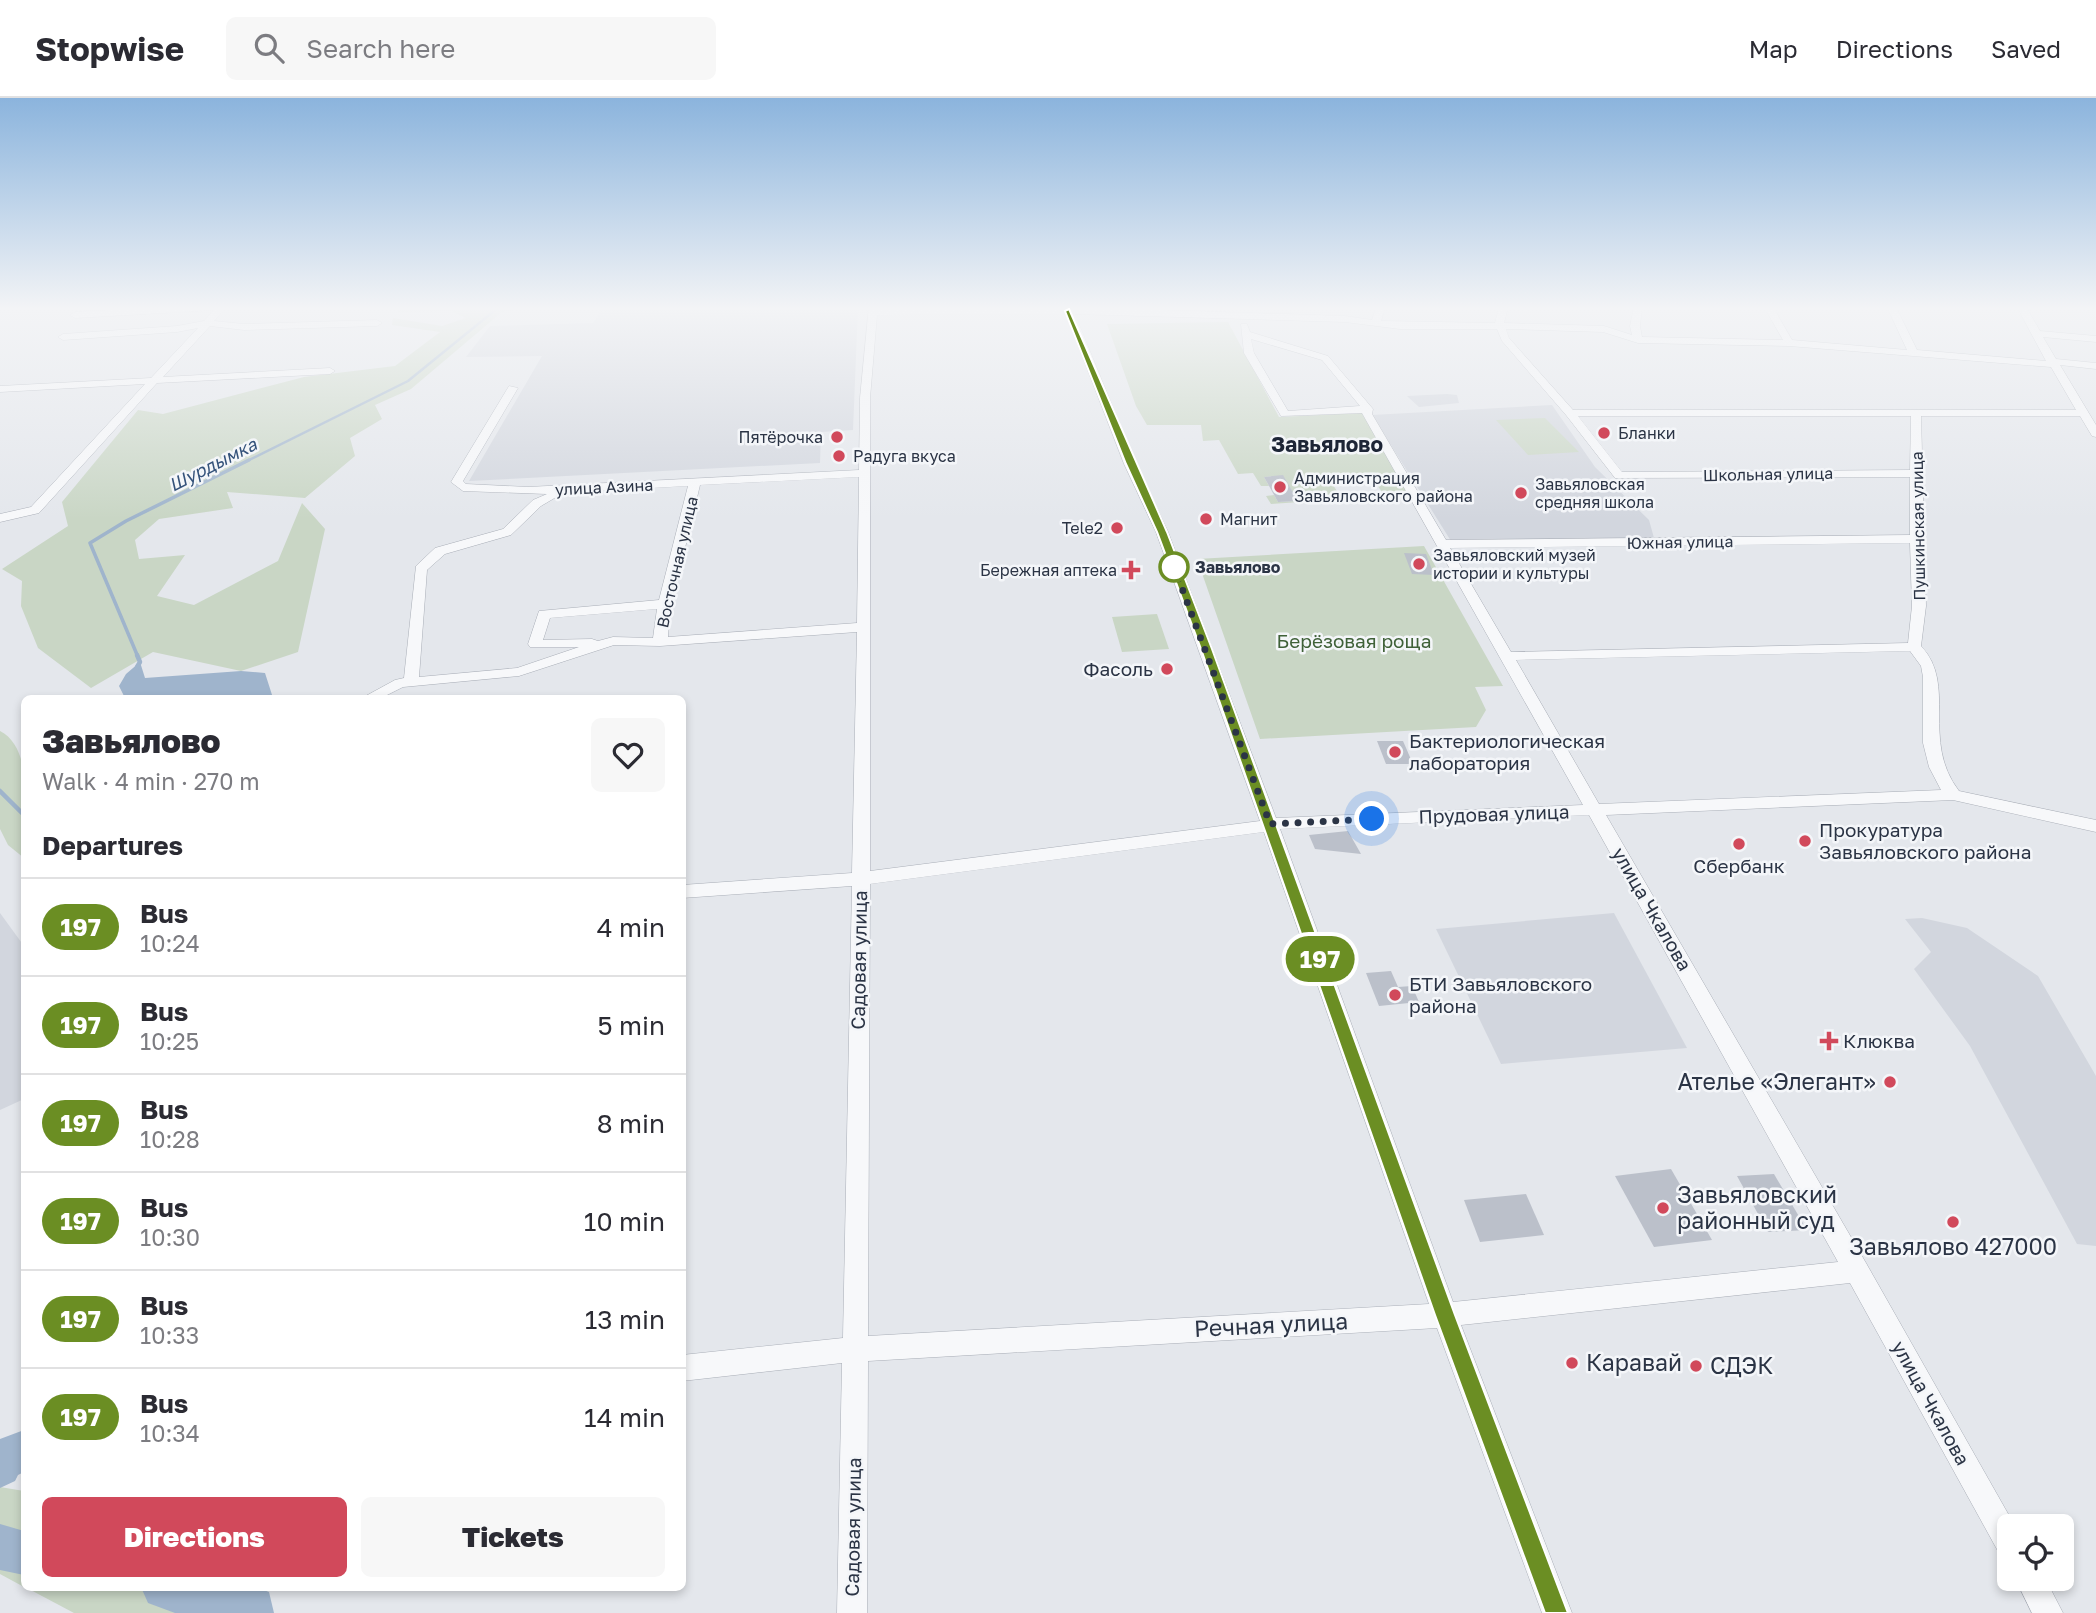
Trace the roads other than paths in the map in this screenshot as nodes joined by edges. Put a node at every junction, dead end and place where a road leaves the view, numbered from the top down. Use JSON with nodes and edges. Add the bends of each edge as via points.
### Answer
{"nodes":[{"id":1,"x":158,"y":378,"type":"edge"},
{"id":2,"x":231,"y":378,"type":"edge"},
{"id":3,"x":867,"y":378,"type":"edge"},
{"id":4,"x":1096,"y":378,"type":"edge"},
{"id":5,"x":1264,"y":378,"type":"edge"},
{"id":6,"x":1342,"y":378,"type":"edge"},
{"id":7,"x":1539,"y":378,"type":"edge"},
{"id":8,"x":2061,"y":378,"type":"edge"},
{"id":9,"x":153,"y":383,"type":"junction"},
{"id":10,"x":513,"y":388,"type":"dead end"},
{"id":11,"x":0,"y":389,"type":"edge"},
{"id":12,"x":1368,"y":409,"type":"junction"},
{"id":13,"x":1916,"y":412,"type":"junction"},
{"id":14,"x":1570,"y":413,"type":"junction"},
{"id":15,"x":2084,"y":413,"type":"junction"},
{"id":16,"x":2096,"y":434,"type":"edge"},
{"id":17,"x":863,"y":473,"type":"junction"},
{"id":18,"x":1917,"y":473,"type":"junction"},
{"id":19,"x":695,"y":482,"type":"junction"},
{"id":20,"x":565,"y":489,"type":"junction"},
{"id":21,"x":0,"y":518,"type":"edge"},
{"id":22,"x":1916,"y":539,"type":"junction"},
{"id":23,"x":1444,"y":544,"type":"junction"},
{"id":24,"x":664,"y":604,"type":"junction"},
{"id":25,"x":864,"y":628,"type":"junction"},
{"id":26,"x":612,"y":641,"type":"junction"},
{"id":27,"x":660,"y":642,"type":"junction"},
{"id":28,"x":1914,"y":647,"type":"junction"},
{"id":29,"x":1507,"y":656,"type":"junction"},
{"id":30,"x":411,"y":682,"type":"junction"},
{"id":31,"x":374,"y":695,"type":"edge"},
{"id":32,"x":1953,"y":795,"type":"junction"},
{"id":33,"x":1595,"y":810,"type":"junction"},
{"id":34,"x":1270,"y":824,"type":"junction"},
{"id":35,"x":2096,"y":826,"type":"edge"},
{"id":36,"x":860,"y":879,"type":"junction"},
{"id":37,"x":686,"y":892,"type":"edge"},
{"id":38,"x":1858,"y":1271,"type":"junction"},
{"id":39,"x":1445,"y":1315,"type":"junction"},
{"id":40,"x":854,"y":1349,"type":"junction"},
{"id":41,"x":686,"y":1367,"type":"edge"},
{"id":42,"x":1997,"y":1521,"type":"edge"},
{"id":43,"x":2036,"y":1591,"type":"edge"},
{"id":44,"x":852,"y":1613,"type":"edge"},
{"id":45,"x":1557,"y":1613,"type":"edge"},
{"id":46,"x":2048,"y":1613,"type":"edge"}],
"edges":[{"from":1,"to":9,"type":"street"},
{"from":2,"to":9,"type":"street"},
{"from":3,"to":17,"type":"street","name":"Садовая улица"},
{"from":4,"to":34,"type":"street","via":[[1162,532]]},
{"from":5,"to":12,"type":"street","via":[[1285,414]]},
{"from":6,"to":12,"type":"street","name":"улица Чкалова"},
{"from":7,"to":14,"type":"street"},
{"from":8,"to":15,"type":"street"},
{"from":9,"to":11,"type":"street"},
{"from":9,"to":21,"type":"street","via":[[35,510]]},
{"from":10,"to":20,"type":"street","name":"улица Азина","via":[[457,482],[463,487],[493,490]]},
{"from":12,"to":23,"type":"street","name":"улица Чкалова"},
{"from":13,"to":14,"type":"street"},
{"from":13,"to":15,"type":"street"},
{"from":13,"to":18,"type":"street","name":"Пушкинская улица"},
{"from":14,"to":18,"type":"street","name":"Школьная улица","via":[[1619,476]]},
{"from":15,"to":16,"type":"street"},
{"from":17,"to":19,"type":"street","name":"улица Азина"},
{"from":17,"to":25,"type":"street","name":"Садовая улица"},
{"from":18,"to":22,"type":"street","name":"Пушкинская улица"},
{"from":19,"to":20,"type":"street","name":"улица Азина"},
{"from":19,"to":24,"type":"street","name":"Восточная улица"},
{"from":20,"to":30,"type":"street","via":[[537,503],[507,531],[440,551],[421,569]]},
{"from":22,"to":23,"type":"street","name":"Южная улица"},
{"from":22,"to":28,"type":"street","name":"Пушкинская улица","via":[[1922,584]]},
{"from":23,"to":29,"type":"street","name":"улица Чкалова"},
{"from":24,"to":26,"type":"street","via":[[544,614],[535,644]]},
{"from":24,"to":27,"type":"street","name":"Восточная улица"},
{"from":25,"to":27,"type":"street"},
{"from":25,"to":36,"type":"street","name":"Садовая улица"},
{"from":26,"to":27,"type":"street"},
{"from":26,"to":30,"type":"street","via":[[519,672]]},
{"from":28,"to":29,"type":"street"},
{"from":28,"to":32,"type":"street","via":[[1927,661],[1933,681],[1930,734],[1935,765]]},
{"from":29,"to":33,"type":"street","name":"улица Чкалова"},
{"from":30,"to":31,"type":"street"},
{"from":32,"to":33,"type":"street","name":"Прудовая улица"},
{"from":32,"to":35,"type":"street","name":"Прудовая улица"},
{"from":33,"to":34,"type":"street","name":"Прудовая улица"},
{"from":33,"to":38,"type":"street","name":"улица Чкалова"},
{"from":34,"to":36,"type":"street","name":"Прудовая улица"},
{"from":34,"to":39,"type":"street"},
{"from":36,"to":37,"type":"street","name":"Прудовая улица"},
{"from":36,"to":40,"type":"street","name":"Садовая улица"},
{"from":38,"to":39,"type":"street","name":"Речная улица"},
{"from":38,"to":42,"type":"street","name":"улица Чкалова"},
{"from":39,"to":40,"type":"street","name":"Речная улица"},
{"from":39,"to":45,"type":"street"},
{"from":40,"to":41,"type":"street","name":"Речная улица"},
{"from":40,"to":44,"type":"street","name":"Садовая улица"},
{"from":43,"to":46,"type":"street"}]}
